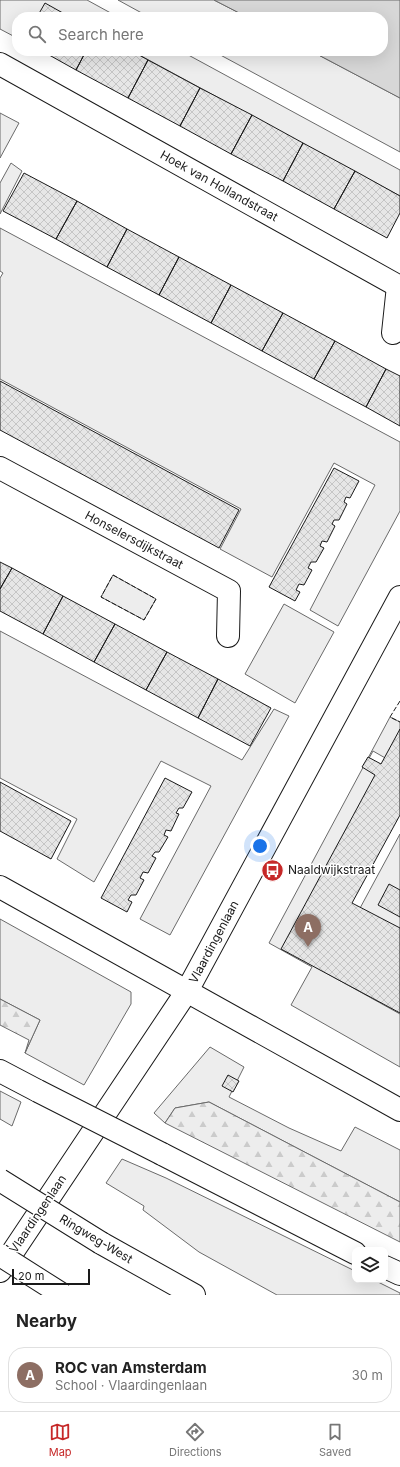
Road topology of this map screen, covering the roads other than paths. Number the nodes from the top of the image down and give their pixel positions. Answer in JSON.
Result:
{"nodes":[{"id":1,"x":0,"y":64,"type":"edge"},
{"id":2,"x":393,"y":333,"type":"dead end"},
{"id":3,"x":0,"y":468,"type":"edge"},
{"id":4,"x":400,"y":597,"type":"edge"},
{"id":5,"x":228,"y":636,"type":"dead end"},
{"id":6,"x":0,"y":886,"type":"edge"},
{"id":7,"x":187,"y":991,"type":"junction"},
{"id":8,"x":0,"y":1071,"type":"edge"},
{"id":9,"x":400,"y":1110,"type":"edge"},
{"id":10,"x":0,"y":1180,"type":"edge"},
{"id":11,"x":352,"y":1251,"type":"edge"},
{"id":12,"x":0,"y":1255,"type":"edge"},
{"id":13,"x":388,"y":1268,"type":"edge"},
{"id":14,"x":0,"y":1272,"type":"edge"},
{"id":15,"x":400,"y":1274,"type":"edge"},
{"id":16,"x":63,"y":1295,"type":"edge"},
{"id":17,"x":194,"y":1295,"type":"edge"}],
"edges":[{"from":1,"to":2,"type":"main road","name":"Hoek van Hollandstraat"},
{"from":3,"to":5,"type":"main road","name":"Honselersdijkstraat"},
{"from":4,"to":7,"type":"main road","name":"Vlaardingenlaan"},
{"from":6,"to":7,"type":"main road"},
{"from":7,"to":9,"type":"main road"},
{"from":7,"to":14,"type":"main road","name":"Vlaardingenlaan"},
{"from":8,"to":11,"type":"main road","bridge":true},
{"from":10,"to":17,"type":"main road","name":"Ringweg-West","bridge":true},
{"from":12,"to":16,"type":"main road","bridge":true},
{"from":13,"to":15,"type":"main road"}]}
